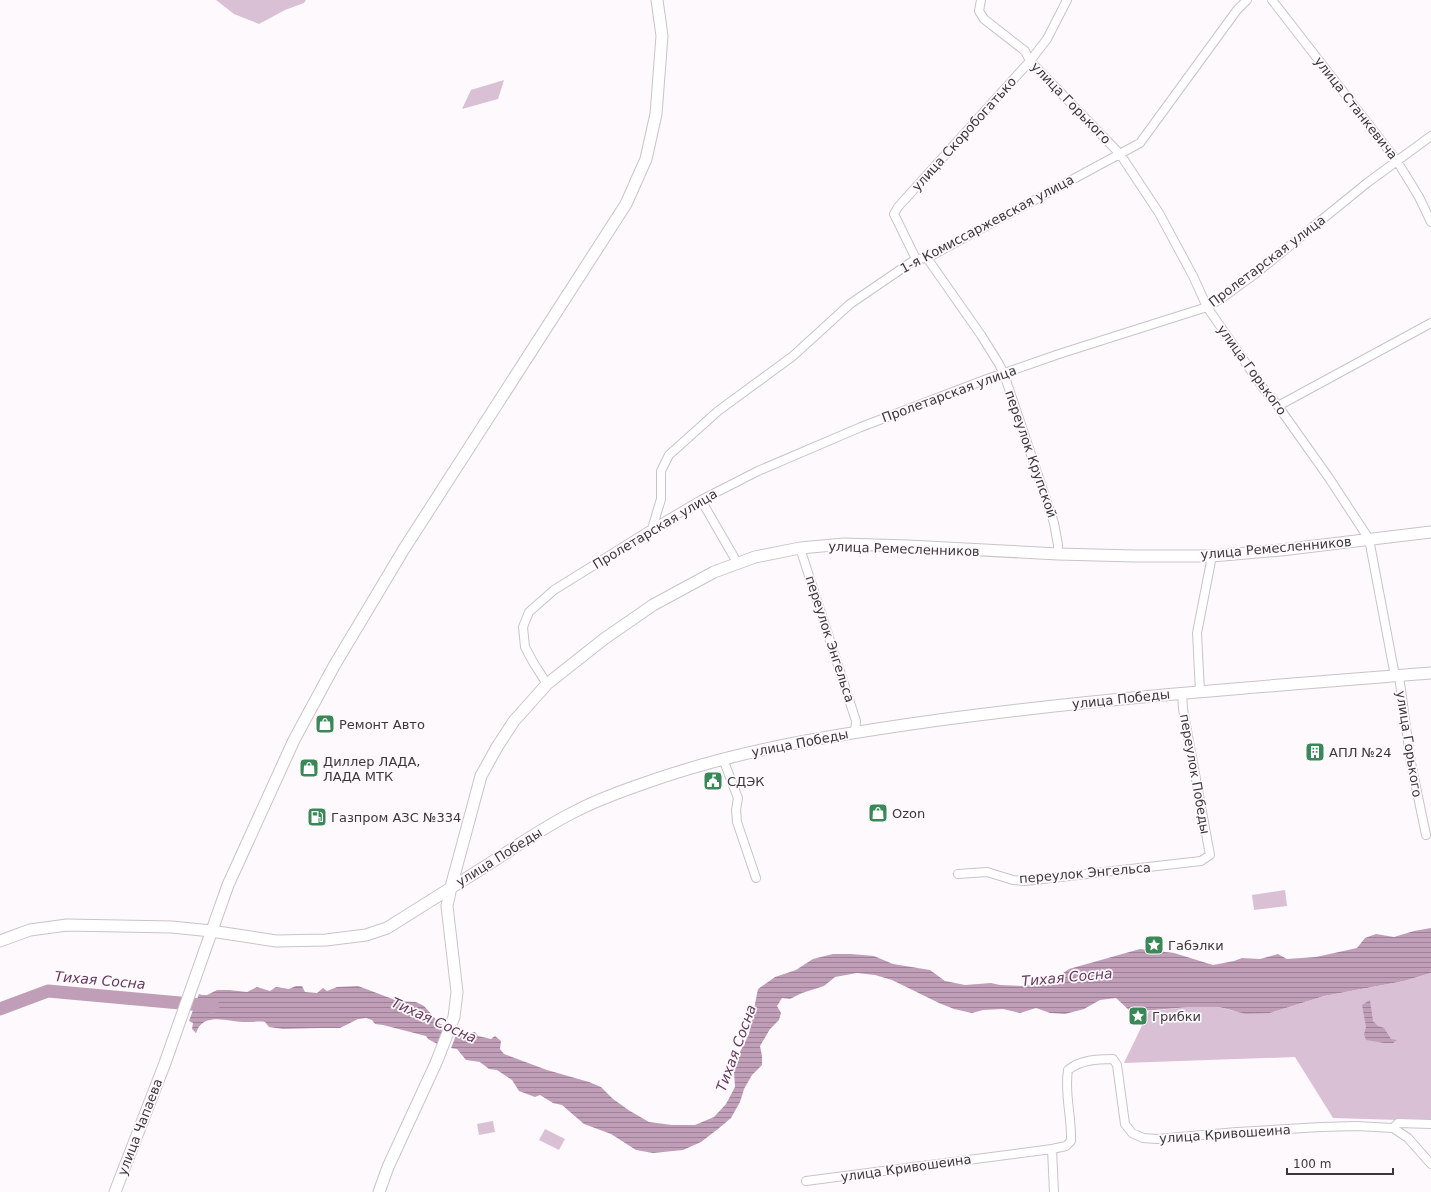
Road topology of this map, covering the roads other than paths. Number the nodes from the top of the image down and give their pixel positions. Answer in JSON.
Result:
{"nodes":[{"id":1,"x":657,"y":0,"type":"edge"},
{"id":2,"x":981,"y":0,"type":"edge"},
{"id":3,"x":1067,"y":0,"type":"edge"},
{"id":4,"x":1247,"y":0,"type":"edge"},
{"id":5,"x":1272,"y":0,"type":"edge"},
{"id":6,"x":1030,"y":61,"type":"junction"},
{"id":7,"x":1431,"y":136,"type":"edge"},
{"id":8,"x":1120,"y":154,"type":"junction"},
{"id":9,"x":1397,"y":161,"type":"junction"},
{"id":10,"x":1431,"y":222,"type":"edge"},
{"id":11,"x":927,"y":258,"type":"junction"},
{"id":12,"x":916,"y":259,"type":"junction"},
{"id":13,"x":1207,"y":307,"type":"junction"},
{"id":14,"x":1431,"y":323,"type":"edge"},
{"id":15,"x":1004,"y":374,"type":"junction"},
{"id":16,"x":1278,"y":406,"type":"junction"},
{"id":17,"x":701,"y":500,"type":"junction"},
{"id":18,"x":652,"y":528,"type":"junction"},
{"id":19,"x":1431,"y":532,"type":"edge"},
{"id":20,"x":1369,"y":539,"type":"junction"},
{"id":21,"x":800,"y":548,"type":"junction"},
{"id":22,"x":1058,"y":554,"type":"junction"},
{"id":23,"x":1212,"y":556,"type":"junction"},
{"id":24,"x":738,"y":564,"type":"junction"},
{"id":25,"x":1431,"y":673,"type":"edge"},
{"id":26,"x":1397,"y":676,"type":"junction"},
{"id":27,"x":547,"y":684,"type":"junction"},
{"id":28,"x":1200,"y":692,"type":"junction"},
{"id":29,"x":1182,"y":693,"type":"junction"},
{"id":30,"x":855,"y":732,"type":"junction"},
{"id":31,"x":723,"y":759,"type":"junction"},
{"id":32,"x":1426,"y":835,"type":"dead end"},
{"id":33,"x":1210,"y":855,"type":"joint"},
{"id":34,"x":958,"y":874,"type":"dead end"},
{"id":35,"x":756,"y":878,"type":"dead end"},
{"id":36,"x":452,"y":887,"type":"junction"},
{"id":37,"x":211,"y":931,"type":"junction"},
{"id":38,"x":0,"y":941,"type":"edge"},
{"id":39,"x":1431,"y":1124,"type":"edge"},
{"id":40,"x":1393,"y":1128,"type":"junction"},
{"id":41,"x":1052,"y":1148,"type":"junction"},
{"id":42,"x":1431,"y":1164,"type":"edge"},
{"id":43,"x":806,"y":1181,"type":"dead end"},
{"id":44,"x":115,"y":1192,"type":"edge"},
{"id":45,"x":379,"y":1192,"type":"edge"},
{"id":46,"x":1054,"y":1192,"type":"edge"}],
"edges":[{"from":1,"to":37,"type":"main road","name":"улица Чапаева"},
{"from":2,"to":6,"type":"street","name":"улица Горького"},
{"from":3,"to":6,"type":"street","name":"улица Скоробогатько"},
{"from":4,"to":8,"type":"street","name":"1-я Комиссаржевская улица"},
{"from":5,"to":9,"type":"street","name":"улица Станкевича"},
{"from":6,"to":8,"type":"street","name":"улица Горького"},
{"from":6,"to":12,"type":"street","name":"улица Скоробогатько"},
{"from":7,"to":9,"type":"street","name":"Пролетарская улица"},
{"from":8,"to":11,"type":"street","name":"1-я Комиссаржевская улица"},
{"from":8,"to":13,"type":"street","name":"улица Горького"},
{"from":9,"to":10,"type":"street","name":"улица Станкевича"},
{"from":9,"to":13,"type":"street","name":"Пролетарская улица"},
{"from":11,"to":12,"type":"street","name":"1-я Комиссаржевская улица"},
{"from":11,"to":15,"type":"street","name":"переулок Крупской"},
{"from":12,"to":18,"type":"street","name":"1-я Комиссаржевская улица"},
{"from":13,"to":15,"type":"street","name":"Пролетарская улица"},
{"from":13,"to":16,"type":"street","name":"улица Горького"},
{"from":14,"to":16,"type":"street"},
{"from":15,"to":17,"type":"street","name":"Пролетарская улица"},
{"from":15,"to":22,"type":"street","name":"переулок Крупской"},
{"from":16,"to":20,"type":"street","name":"улица Горького"},
{"from":17,"to":18,"type":"street","name":"Пролетарская улица"},
{"from":17,"to":24,"type":"street"},
{"from":18,"to":27,"type":"street","name":"Пролетарская улица"},
{"from":19,"to":20,"type":"main road","name":"улица Ремесленников"},
{"from":20,"to":23,"type":"main road","name":"улица Ремесленников"},
{"from":20,"to":26,"type":"street","name":"улица Горького"},
{"from":21,"to":22,"type":"main road","name":"улица Ремесленников"},
{"from":21,"to":24,"type":"main road","name":"улица Ремесленников"},
{"from":21,"to":30,"type":"street","name":"переулок Энгельса"},
{"from":22,"to":23,"type":"main road","name":"улица Ремесленников"},
{"from":23,"to":28,"type":"street"},
{"from":24,"to":27,"type":"main road","name":"улица Ремесленников"},
{"from":25,"to":26,"type":"main road","name":"улица Победы"},
{"from":26,"to":28,"type":"main road","name":"улица Победы"},
{"from":26,"to":32,"type":"street","name":"улица Горького"},
{"from":27,"to":36,"type":"main road","name":"улица Ремесленников"},
{"from":28,"to":29,"type":"main road","name":"улица Победы"},
{"from":29,"to":30,"type":"main road","name":"улица Победы"},
{"from":29,"to":33,"type":"street","name":"переулок Победы"},
{"from":30,"to":31,"type":"main road","name":"улица Победы"},
{"from":31,"to":35,"type":"street"},
{"from":31,"to":36,"type":"main road","name":"улица Победы"},
{"from":33,"to":34,"type":"street","name":"переулок Энгельса"},
{"from":36,"to":37,"type":"main road","name":"улица Победы"},
{"from":36,"to":45,"type":"main road","name":"улица Ремесленников"},
{"from":37,"to":38,"type":"main road","name":"улица Победы"},
{"from":37,"to":44,"type":"main road","name":"улица Чапаева"},
{"from":39,"to":40,"type":"street"},
{"from":40,"to":41,"type":"street","name":"улица Кривошеина"},
{"from":40,"to":42,"type":"street"},
{"from":41,"to":43,"type":"street","name":"улица Кривошеина"},
{"from":41,"to":46,"type":"street"}]}
